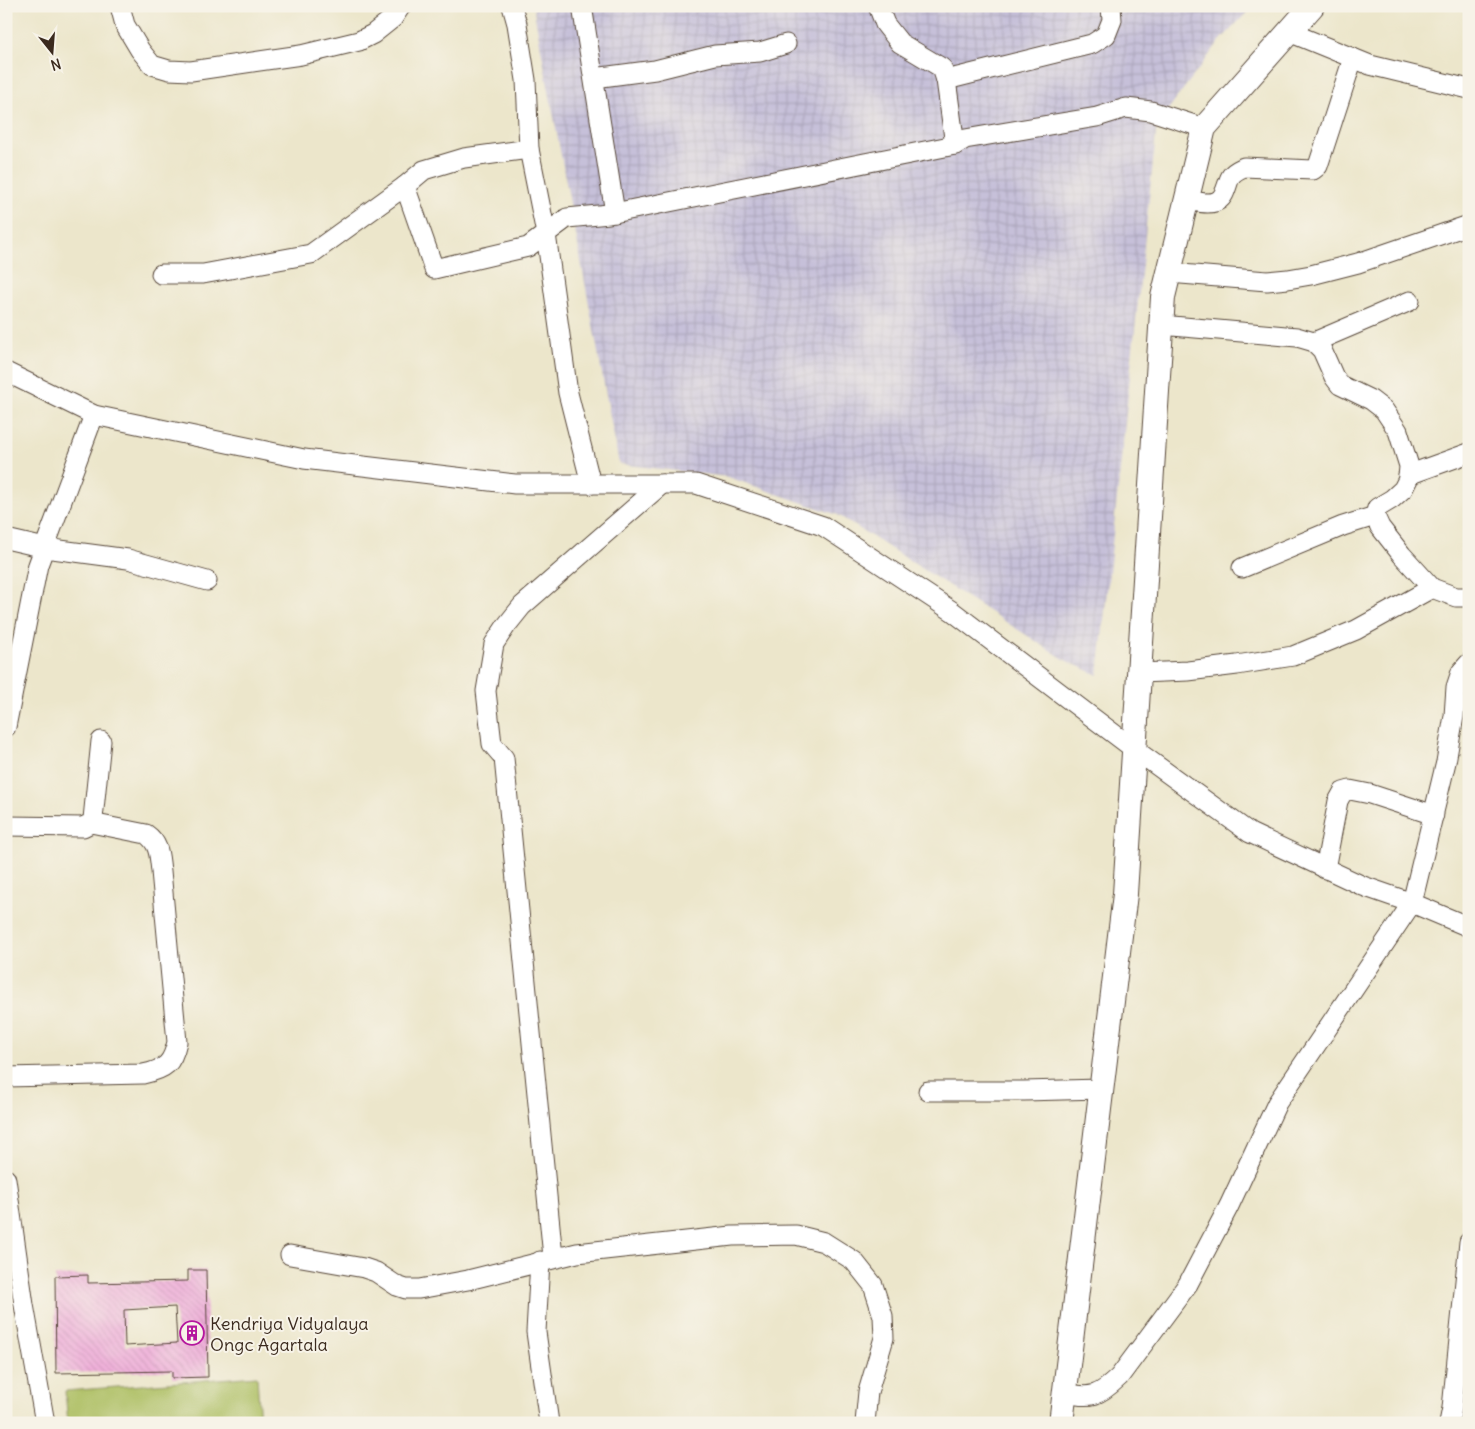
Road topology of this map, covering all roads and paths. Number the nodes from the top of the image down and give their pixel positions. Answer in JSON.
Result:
{"nodes":[{"id":1,"x":120,"y":6,"type":"edge"},
{"id":2,"x":401,"y":6,"type":"edge"},
{"id":3,"x":512,"y":6,"type":"edge"},
{"id":4,"x":582,"y":6,"type":"edge"},
{"id":5,"x":878,"y":6,"type":"edge"},
{"id":6,"x":1111,"y":6,"type":"edge"},
{"id":7,"x":1312,"y":6,"type":"edge"},
{"id":8,"x":1289,"y":32,"type":"junction"},
{"id":9,"x":786,"y":44,"type":"dead end"},
{"id":10,"x":1353,"y":58,"type":"junction"},
{"id":11,"x":594,"y":78,"type":"junction"},
{"id":12,"x":946,"y":80,"type":"junction"},
{"id":13,"x":1469,"y":89,"type":"edge"},
{"id":14,"x":1204,"y":128,"type":"junction"},
{"id":15,"x":955,"y":145,"type":"junction"},
{"id":16,"x":529,"y":150,"type":"junction"},
{"id":17,"x":405,"y":186,"type":"junction"},
{"id":18,"x":1186,"y":200,"type":"junction"},
{"id":19,"x":615,"y":213,"type":"junction"},
{"id":20,"x":1469,"y":225,"type":"edge"},
{"id":21,"x":546,"y":234,"type":"junction"},
{"id":22,"x":1169,"y":273,"type":"junction"},
{"id":23,"x":161,"y":274,"type":"dead end"},
{"id":24,"x":1410,"y":301,"type":"dead end"},
{"id":25,"x":1161,"y":325,"type":"junction"},
{"id":26,"x":1314,"y":342,"type":"junction"},
{"id":27,"x":6,"y":372,"type":"edge"},
{"id":28,"x":94,"y":415,"type":"junction"},
{"id":29,"x":1467,"y":459,"type":"edge"},
{"id":30,"x":1408,"y":475,"type":"junction"},
{"id":31,"x":591,"y":484,"type":"junction"},
{"id":32,"x":662,"y":484,"type":"junction"},
{"id":33,"x":1375,"y":516,"type":"junction"},
{"id":34,"x":6,"y":539,"type":"edge"},
{"id":35,"x":44,"y":548,"type":"junction"},
{"id":36,"x":1242,"y":568,"type":"dead end"},
{"id":37,"x":207,"y":581,"type":"dead end"},
{"id":38,"x":1432,"y":588,"type":"junction"},
{"id":39,"x":1469,"y":597,"type":"edge"},
{"id":40,"x":1469,"y":663,"type":"edge"},
{"id":41,"x":1139,"y":673,"type":"junction"},
{"id":42,"x":1462,"y":690,"type":"edge"},
{"id":43,"x":6,"y":727,"type":"edge"},
{"id":44,"x":101,"y":742,"type":"dead end"},
{"id":45,"x":1134,"y":749,"type":"junction"},
{"id":46,"x":1434,"y":815,"type":"junction"},
{"id":47,"x":91,"y":824,"type":"junction"},
{"id":48,"x":6,"y":826,"type":"edge"},
{"id":49,"x":1325,"y":869,"type":"junction"},
{"id":50,"x":1412,"y":902,"type":"junction"},
{"id":51,"x":1469,"y":927,"type":"edge"},
{"id":52,"x":6,"y":1077,"type":"edge"},
{"id":53,"x":1101,"y":1089,"type":"junction"},
{"id":54,"x":928,"y":1091,"type":"dead end"},
{"id":55,"x":7,"y":1185,"type":"edge"},
{"id":56,"x":1469,"y":1242,"type":"edge"},
{"id":57,"x":290,"y":1255,"type":"dead end"},
{"id":58,"x":562,"y":1256,"type":"junction"},
{"id":59,"x":540,"y":1261,"type":"junction"},
{"id":60,"x":1065,"y":1394,"type":"junction"},
{"id":61,"x":1456,"y":1414,"type":"edge"},
{"id":62,"x":45,"y":1423,"type":"edge"},
{"id":63,"x":550,"y":1423,"type":"edge"},
{"id":64,"x":865,"y":1423,"type":"edge"},
{"id":65,"x":1061,"y":1423,"type":"edge"}],
"edges":[{"from":1,"to":2,"type":"street"},
{"from":3,"to":16,"type":"street"},
{"from":4,"to":11,"type":"street"},
{"from":5,"to":12,"type":"street"},
{"from":6,"to":12,"type":"street"},
{"from":7,"to":8,"type":"main road"},
{"from":8,"to":10,"type":"street"},
{"from":8,"to":14,"type":"main road"},
{"from":9,"to":11,"type":"street"},
{"from":10,"to":13,"type":"street"},
{"from":10,"to":18,"type":"street"},
{"from":11,"to":19,"type":"street"},
{"from":12,"to":15,"type":"street"},
{"from":14,"to":15,"type":"street"},
{"from":14,"to":18,"type":"main road"},
{"from":15,"to":19,"type":"street"},
{"from":16,"to":17,"type":"street"},
{"from":16,"to":21,"type":"street"},
{"from":17,"to":21,"type":"street"},
{"from":17,"to":23,"type":"street"},
{"from":18,"to":22,"type":"main road"},
{"from":19,"to":21,"type":"street"},
{"from":20,"to":22,"type":"street"},
{"from":21,"to":31,"type":"street"},
{"from":22,"to":25,"type":"main road"},
{"from":24,"to":26,"type":"street"},
{"from":25,"to":26,"type":"street"},
{"from":25,"to":41,"type":"main road"},
{"from":26,"to":30,"type":"street"},
{"from":27,"to":28,"type":"street"},
{"from":28,"to":31,"type":"street"},
{"from":28,"to":35,"type":"street"},
{"from":29,"to":30,"type":"street"},
{"from":30,"to":33,"type":"street"},
{"from":31,"to":32,"type":"street"},
{"from":32,"to":45,"type":"street"},
{"from":32,"to":58,"type":"street"},
{"from":33,"to":36,"type":"street"},
{"from":33,"to":38,"type":"street"},
{"from":34,"to":35,"type":"street"},
{"from":35,"to":37,"type":"street"},
{"from":35,"to":43,"type":"street"},
{"from":38,"to":39,"type":"street"},
{"from":38,"to":41,"type":"street"},
{"from":40,"to":42,"type":"street"},
{"from":41,"to":45,"type":"main road"},
{"from":42,"to":46,"type":"street"},
{"from":44,"to":47,"type":"street"},
{"from":45,"to":49,"type":"street"},
{"from":45,"to":53,"type":"main road"},
{"from":46,"to":49,"type":"street"},
{"from":46,"to":50,"type":"street"},
{"from":47,"to":48,"type":"street"},
{"from":47,"to":52,"type":"street"},
{"from":49,"to":50,"type":"street"},
{"from":50,"to":51,"type":"street"},
{"from":50,"to":60,"type":"street"},
{"from":53,"to":54,"type":"street"},
{"from":53,"to":60,"type":"main road"},
{"from":55,"to":62,"type":"street"},
{"from":56,"to":61,"type":"street"},
{"from":57,"to":59,"type":"street"},
{"from":58,"to":59,"type":"street"},
{"from":58,"to":64,"type":"street"},
{"from":59,"to":63,"type":"street"},
{"from":60,"to":65,"type":"main road"}]}
